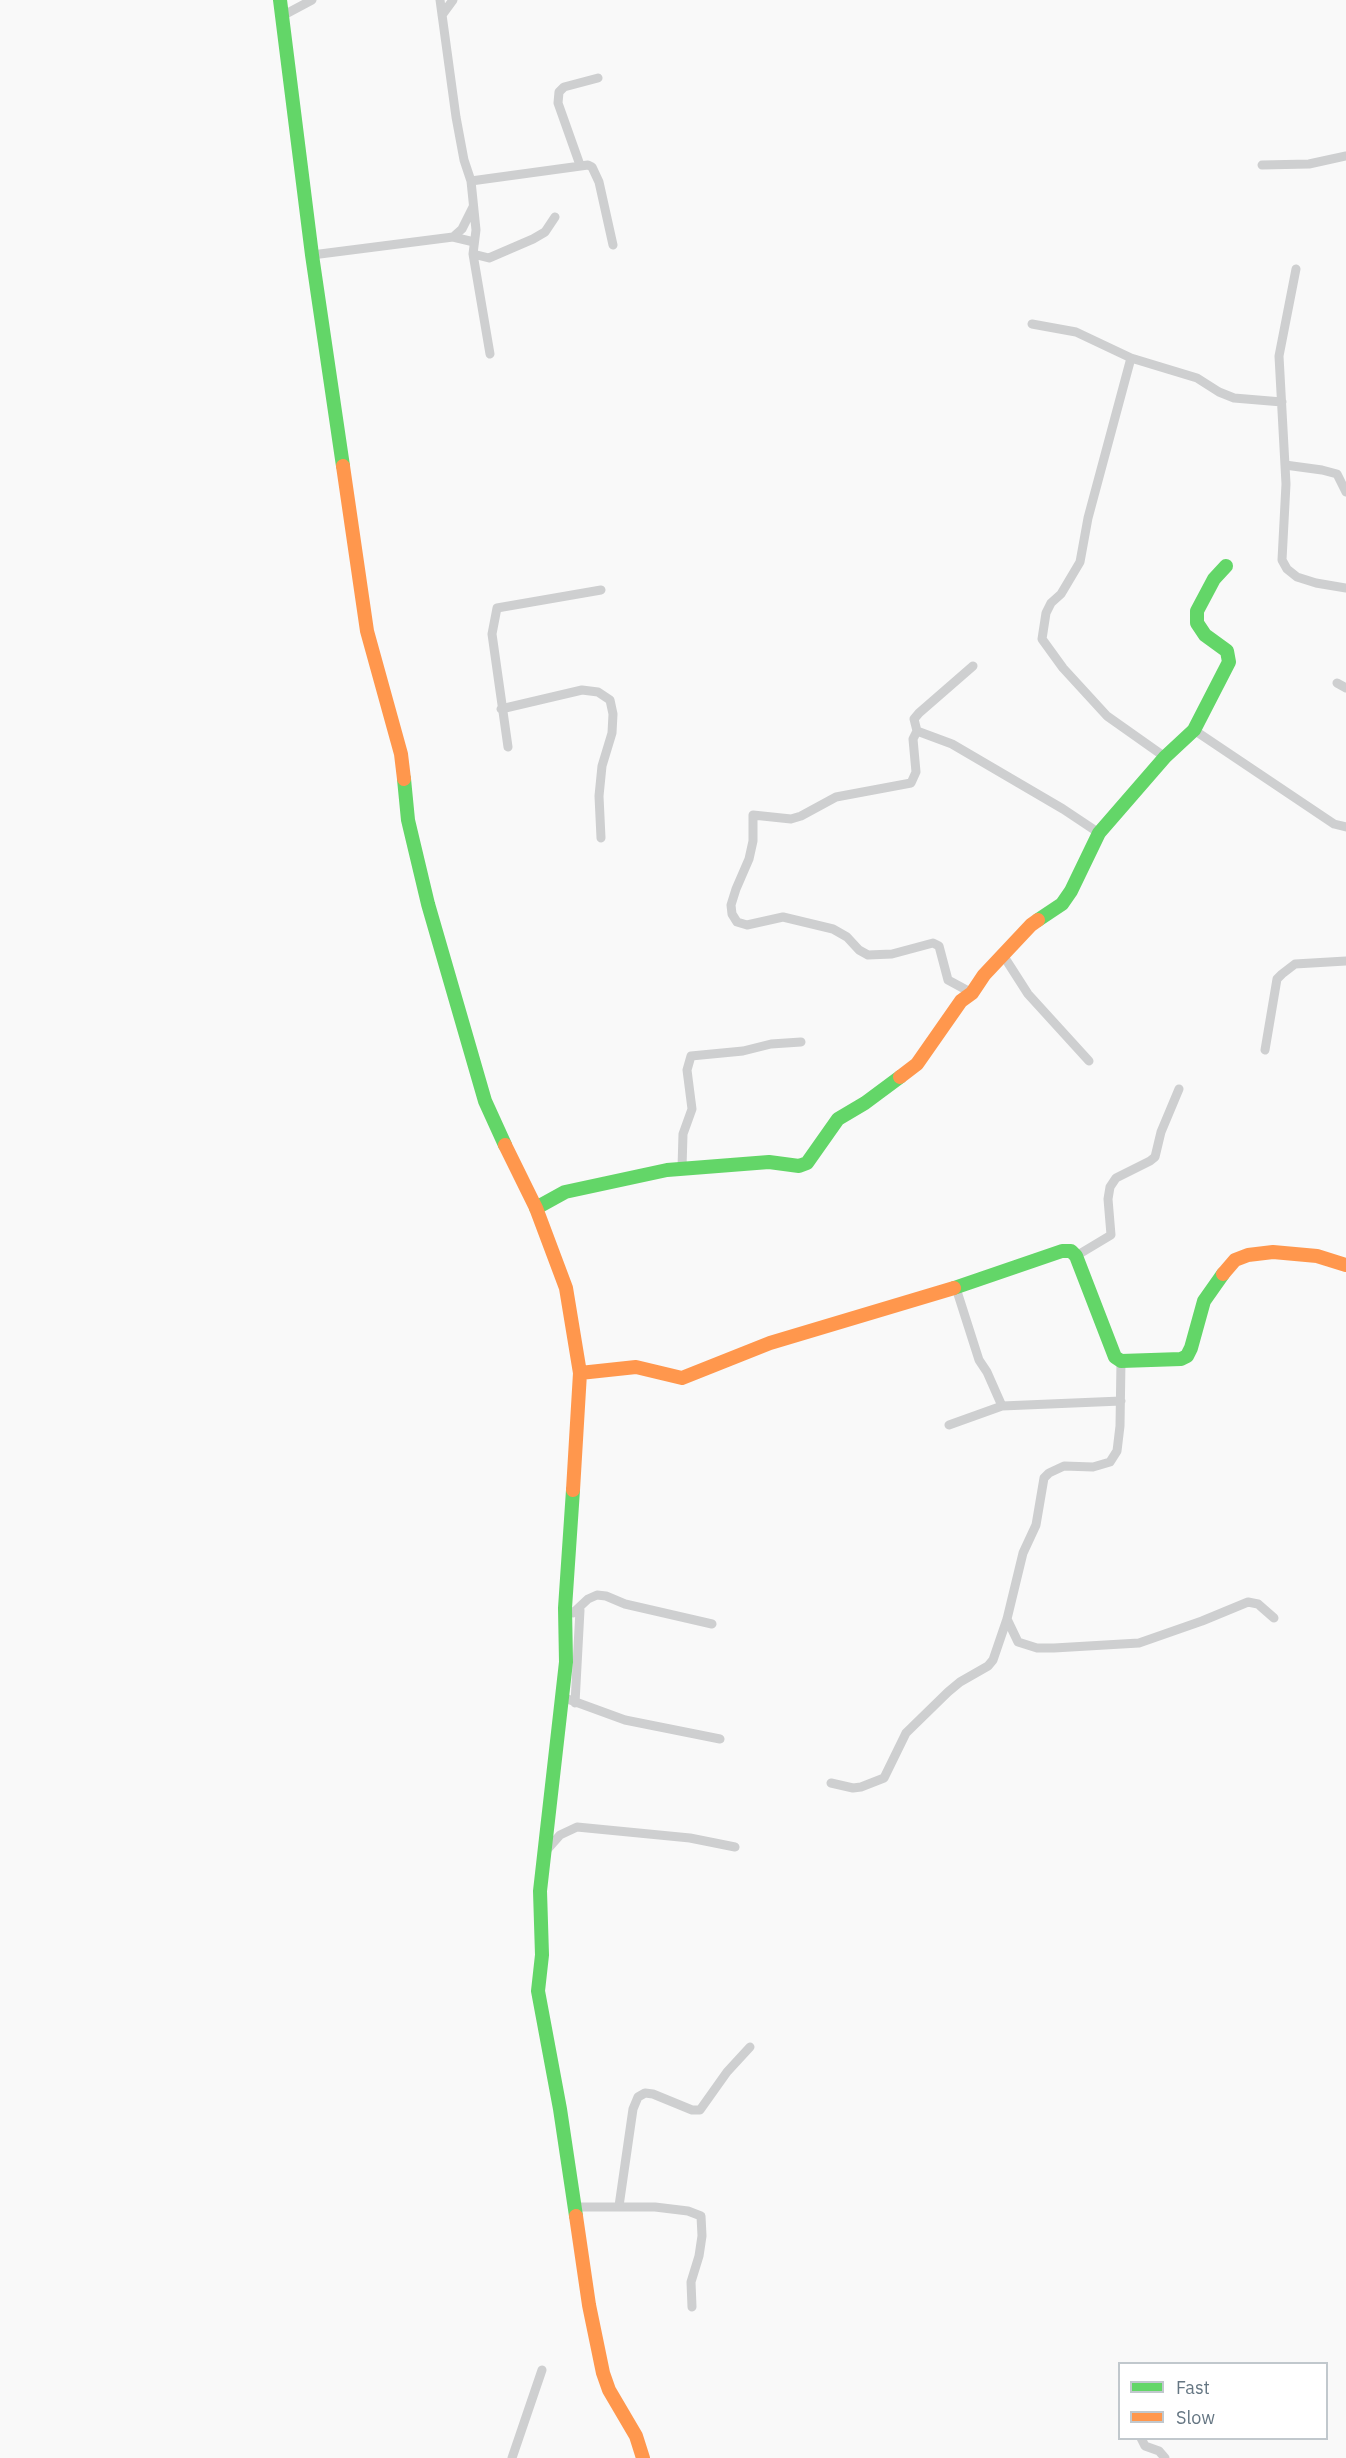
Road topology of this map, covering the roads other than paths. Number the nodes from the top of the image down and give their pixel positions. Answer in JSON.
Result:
{"nodes":[{"id":1,"x":280,"y":0,"type":"edge"},
{"id":2,"x":312,"y":0,"type":"edge"},
{"id":3,"x":440,"y":0,"type":"edge"},
{"id":4,"x":453,"y":0,"type":"edge"},
{"id":5,"x":442,"y":15,"type":"junction"},
{"id":6,"x":282,"y":16,"type":"junction"},
{"id":7,"x":598,"y":78,"type":"dead end"},
{"id":8,"x":1346,"y":156,"type":"edge"},
{"id":9,"x":580,"y":165,"type":"junction"},
{"id":10,"x":1262,"y":165,"type":"dead end"},
{"id":11,"x":471,"y":181,"type":"junction"},
{"id":12,"x":473,"y":207,"type":"junction"},
{"id":13,"x":555,"y":217,"type":"dead end"},
{"id":14,"x":453,"y":237,"type":"junction"},
{"id":15,"x":474,"y":242,"type":"junction"},
{"id":16,"x":613,"y":245,"type":"dead end"},
{"id":17,"x":473,"y":254,"type":"junction"},
{"id":18,"x":312,"y":255,"type":"junction"},
{"id":19,"x":1296,"y":269,"type":"dead end"},
{"id":20,"x":1032,"y":324,"type":"dead end"},
{"id":21,"x":490,"y":354,"type":"dead end"},
{"id":22,"x":1131,"y":358,"type":"junction"},
{"id":23,"x":1282,"y":402,"type":"junction"},
{"id":24,"x":1285,"y":465,"type":"junction"},
{"id":25,"x":1346,"y":492,"type":"edge"},
{"id":26,"x":1226,"y":566,"type":"dead end"},
{"id":27,"x":1346,"y":588,"type":"edge"},
{"id":28,"x":601,"y":590,"type":"dead end"},
{"id":29,"x":973,"y":666,"type":"dead end"},
{"id":30,"x":1337,"y":683,"type":"dead end"},
{"id":31,"x":1346,"y":688,"type":"edge"},
{"id":32,"x":501,"y":710,"type":"junction"},
{"id":33,"x":1194,"y":730,"type":"junction"},
{"id":34,"x":917,"y":731,"type":"junction"},
{"id":35,"x":507,"y":747,"type":"dead end"},
{"id":36,"x":1165,"y":757,"type":"junction"},
{"id":37,"x":1346,"y":827,"type":"edge"},
{"id":38,"x":1099,"y":833,"type":"junction"},
{"id":39,"x":602,"y":838,"type":"dead end"},
{"id":40,"x":1003,"y":955,"type":"junction"},
{"id":41,"x":1346,"y":961,"type":"edge"},
{"id":42,"x":972,"y":993,"type":"junction"},
{"id":43,"x":801,"y":1042,"type":"dead end"},
{"id":44,"x":1265,"y":1050,"type":"dead end"},
{"id":45,"x":1089,"y":1061,"type":"dead end"},
{"id":46,"x":1179,"y":1089,"type":"dead end"},
{"id":47,"x":681,"y":1168,"type":"junction"},
{"id":48,"x":536,"y":1208,"type":"junction"},
{"id":49,"x":1076,"y":1256,"type":"junction"},
{"id":50,"x":1346,"y":1265,"type":"edge"},
{"id":51,"x":956,"y":1288,"type":"junction"},
{"id":52,"x":1120,"y":1361,"type":"junction"},
{"id":53,"x":580,"y":1373,"type":"junction"},
{"id":54,"x":1121,"y":1401,"type":"junction"},
{"id":55,"x":1002,"y":1406,"type":"junction"},
{"id":56,"x":949,"y":1425,"type":"dead end"},
{"id":57,"x":565,"y":1608,"type":"junction"},
{"id":58,"x":580,"y":1610,"type":"junction"},
{"id":59,"x":1274,"y":1618,"type":"dead end"},
{"id":60,"x":1007,"y":1619,"type":"junction"},
{"id":61,"x":712,"y":1624,"type":"dead end"},
{"id":62,"x":568,"y":1700,"type":"junction"},
{"id":63,"x":720,"y":1739,"type":"dead end"},
{"id":64,"x":831,"y":1783,"type":"dead end"},
{"id":65,"x":735,"y":1847,"type":"dead end"},
{"id":66,"x":544,"y":1854,"type":"junction"},
{"id":67,"x":750,"y":2048,"type":"dead end"},
{"id":68,"x":619,"y":2206,"type":"junction"},
{"id":69,"x":576,"y":2207,"type":"junction"},
{"id":70,"x":692,"y":2307,"type":"dead end"},
{"id":71,"x":542,"y":2370,"type":"dead end"},
{"id":72,"x":1142,"y":2440,"type":"edge"},
{"id":73,"x":512,"y":2458,"type":"edge"},
{"id":74,"x":643,"y":2458,"type":"edge"},
{"id":75,"x":1165,"y":2458,"type":"edge"}],
"edges":[{"from":1,"to":6,"type":"street"},
{"from":2,"to":6,"type":"street"},
{"from":3,"to":5,"type":"street"},
{"from":4,"to":5,"type":"street"},
{"from":5,"to":11,"type":"street"},
{"from":6,"to":18,"type":"street"},
{"from":7,"to":9,"type":"street"},
{"from":8,"to":10,"type":"street"},
{"from":9,"to":11,"type":"street"},
{"from":9,"to":16,"type":"street"},
{"from":11,"to":12,"type":"street"},
{"from":12,"to":14,"type":"street"},
{"from":12,"to":15,"type":"street"},
{"from":13,"to":17,"type":"street"},
{"from":14,"to":15,"type":"street"},
{"from":14,"to":18,"type":"street"},
{"from":15,"to":17,"type":"street"},
{"from":17,"to":21,"type":"street"},
{"from":18,"to":48,"type":"street"},
{"from":19,"to":23,"type":"street"},
{"from":20,"to":22,"type":"street"},
{"from":22,"to":23,"type":"street"},
{"from":22,"to":36,"type":"street"},
{"from":23,"to":24,"type":"street"},
{"from":24,"to":25,"type":"street"},
{"from":24,"to":27,"type":"street"},
{"from":26,"to":33,"type":"street"},
{"from":28,"to":32,"type":"street"},
{"from":29,"to":34,"type":"street"},
{"from":30,"to":31,"type":"street"},
{"from":32,"to":35,"type":"street"},
{"from":32,"to":39,"type":"street"},
{"from":33,"to":36,"type":"street"},
{"from":33,"to":37,"type":"street"},
{"from":34,"to":38,"type":"street"},
{"from":34,"to":42,"type":"street"},
{"from":36,"to":38,"type":"street"},
{"from":38,"to":40,"type":"street"},
{"from":40,"to":42,"type":"street"},
{"from":40,"to":45,"type":"street"},
{"from":41,"to":44,"type":"street"},
{"from":42,"to":47,"type":"street"},
{"from":43,"to":47,"type":"street"},
{"from":46,"to":49,"type":"street"},
{"from":47,"to":48,"type":"street"},
{"from":48,"to":53,"type":"street"},
{"from":49,"to":51,"type":"street"},
{"from":49,"to":52,"type":"street"},
{"from":50,"to":52,"type":"street"},
{"from":51,"to":53,"type":"street"},
{"from":51,"to":55,"type":"street"},
{"from":52,"to":54,"type":"street"},
{"from":53,"to":57,"type":"street"},
{"from":54,"to":55,"type":"street"},
{"from":54,"to":60,"type":"street"},
{"from":55,"to":56,"type":"street"},
{"from":57,"to":58,"type":"street"},
{"from":57,"to":62,"type":"street"},
{"from":58,"to":61,"type":"street"},
{"from":58,"to":62,"type":"street"},
{"from":59,"to":60,"type":"street"},
{"from":60,"to":64,"type":"street"},
{"from":62,"to":63,"type":"street"},
{"from":62,"to":66,"type":"street"},
{"from":65,"to":66,"type":"street"},
{"from":66,"to":69,"type":"street"},
{"from":67,"to":68,"type":"street"},
{"from":68,"to":69,"type":"street"},
{"from":68,"to":70,"type":"street"},
{"from":69,"to":74,"type":"street"},
{"from":71,"to":73,"type":"street"},
{"from":72,"to":75,"type":"street"}]}
